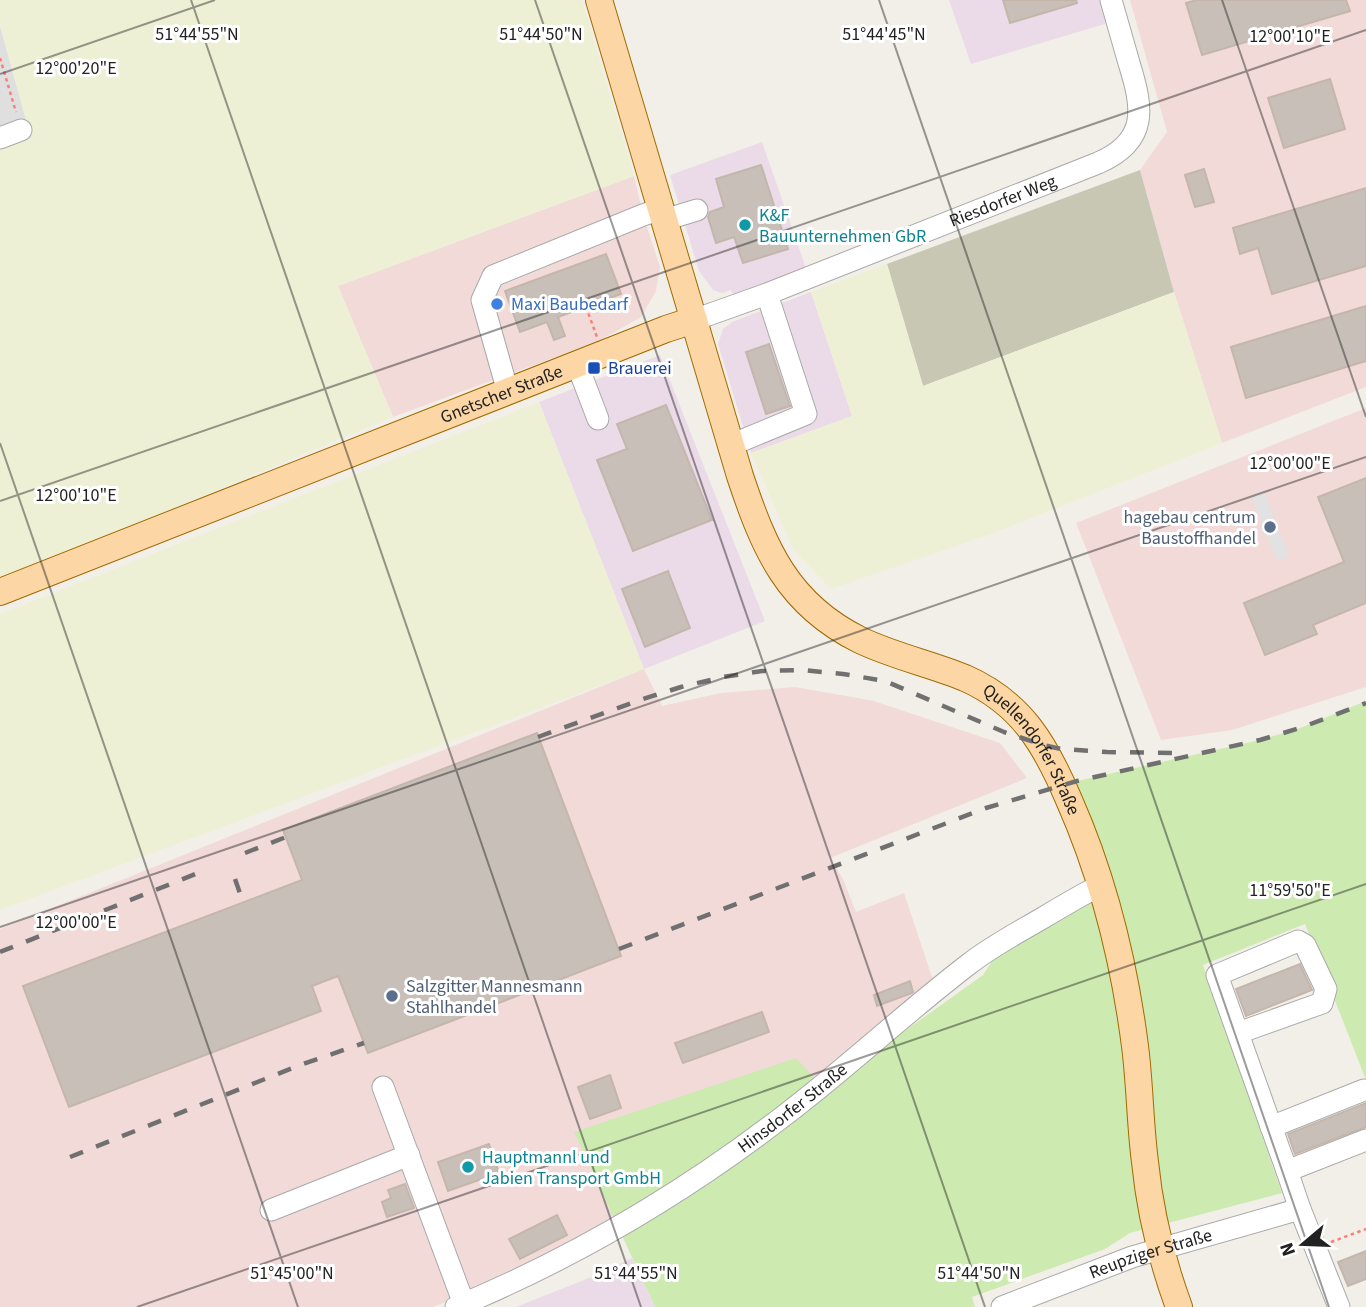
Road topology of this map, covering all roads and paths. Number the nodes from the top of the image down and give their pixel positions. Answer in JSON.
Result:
{"nodes":[{"id":1,"x":599,"y":0,"type":"edge"},
{"id":2,"x":1111,"y":0,"type":"edge"},
{"id":3,"x":0,"y":58,"type":"edge"},
{"id":4,"x":21,"y":130,"type":"joint"},
{"id":5,"x":0,"y":138,"type":"edge"},
{"id":6,"x":696,"y":210,"type":"dead end"},
{"id":7,"x":663,"y":214,"type":"junction"},
{"id":8,"x":767,"y":294,"type":"junction"},
{"id":9,"x":586,"y":307,"type":"dead end"},
{"id":10,"x":694,"y":320,"type":"junction"},
{"id":11,"x":604,"y":354,"type":"junction"},
{"id":12,"x":578,"y":364,"type":"junction"},
{"id":13,"x":508,"y":392,"type":"junction"},
{"id":14,"x":598,"y":419,"type":"dead end"},
{"id":15,"x":731,"y":445,"type":"junction"},
{"id":16,"x":0,"y":592,"type":"edge"},
{"id":17,"x":1101,"y":885,"type":"junction"},
{"id":18,"x":1238,"y":1032,"type":"junction"},
{"id":19,"x":383,"y":1087,"type":"dead end"},
{"id":20,"x":1364,"y":1090,"type":"edge"},
{"id":21,"x":1271,"y":1128,"type":"junction"},
{"id":22,"x":1366,"y":1140,"type":"edge"},
{"id":23,"x":409,"y":1155,"type":"junction"},
{"id":24,"x":1287,"y":1171,"type":"junction"},
{"id":25,"x":1300,"y":1209,"type":"junction"},
{"id":26,"x":271,"y":1210,"type":"dead end"},
{"id":27,"x":1366,"y":1229,"type":"edge"},
{"id":28,"x":1161,"y":1248,"type":"junction"},
{"id":29,"x":1315,"y":1248,"type":"junction"},
{"id":30,"x":460,"y":1305,"type":"edge"},
{"id":31,"x":1002,"y":1307,"type":"edge"},
{"id":32,"x":1179,"y":1307,"type":"edge"},
{"id":33,"x":1339,"y":1307,"type":"edge"}],
"edges":[{"from":1,"to":7,"type":"main road"},
{"from":2,"to":8,"type":"street","name":"Riesdorfer Weg"},
{"from":3,"to":4,"type":"path"},
{"from":4,"to":5,"type":"street"},
{"from":6,"to":7,"type":"street"},
{"from":7,"to":10,"type":"main road"},
{"from":7,"to":13,"type":"street"},
{"from":8,"to":10,"type":"street","name":"Riesdorfer Weg"},
{"from":8,"to":15,"type":"street"},
{"from":9,"to":11,"type":"path"},
{"from":10,"to":11,"type":"main road","name":"Gnetscher Straße"},
{"from":10,"to":15,"type":"main road","name":"Quellendorfer Straße"},
{"from":11,"to":12,"type":"main road","name":"Gnetscher Straße"},
{"from":12,"to":13,"type":"main road","name":"Gnetscher Straße"},
{"from":12,"to":14,"type":"street"},
{"from":13,"to":16,"type":"main road","name":"Gnetscher Straße"},
{"from":15,"to":17,"type":"main road","name":"Quellendorfer Straße"},
{"from":17,"to":28,"type":"main road","name":"Quellendorfer Straße"},
{"from":17,"to":30,"type":"street","name":"Hinsdorfer Straße"},
{"from":18,"to":18,"type":"street"},
{"from":18,"to":21,"type":"street"},
{"from":19,"to":23,"type":"street","name":"Hinsdorfer Straße"},
{"from":20,"to":21,"type":"street"},
{"from":21,"to":24,"type":"street"},
{"from":22,"to":24,"type":"street"},
{"from":23,"to":26,"type":"street"},
{"from":23,"to":30,"type":"street","name":"Hinsdorfer Straße"},
{"from":24,"to":25,"type":"street"},
{"from":25,"to":28,"type":"street","name":"Reupziger Straße"},
{"from":25,"to":29,"type":"street"},
{"from":27,"to":29,"type":"path"},
{"from":28,"to":31,"type":"street","name":"Reupziger Straße"},
{"from":28,"to":32,"type":"main road","name":"Quellendorfer Straße"},
{"from":29,"to":33,"type":"street"}]}
